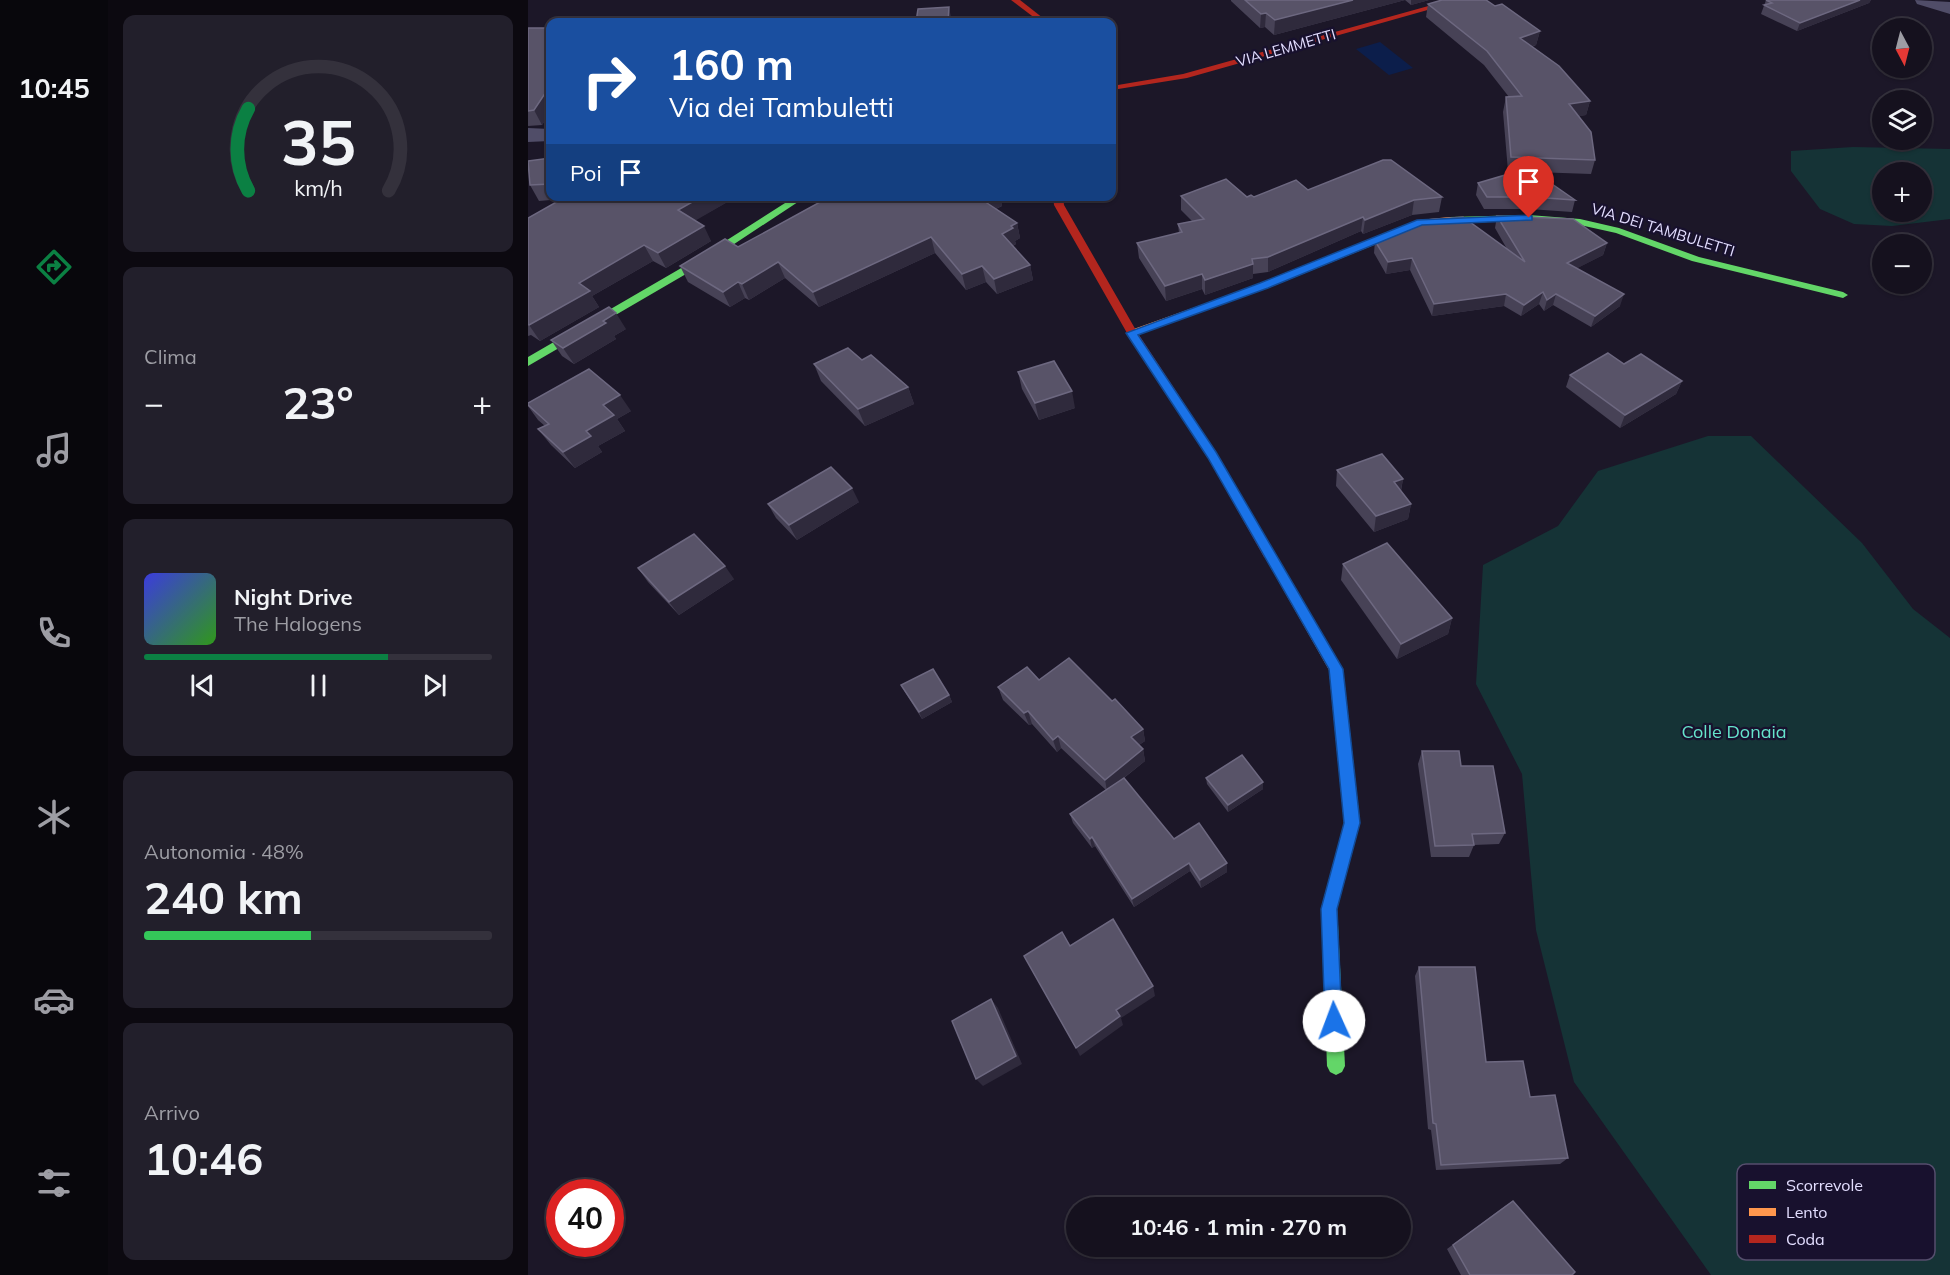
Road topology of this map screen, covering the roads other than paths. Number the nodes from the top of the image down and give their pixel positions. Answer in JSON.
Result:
{"nodes":[{"id":1,"x":1015,"y":0,"type":"edge"},
{"id":2,"x":1459,"y":0,"type":"edge"},
{"id":3,"x":1924,"y":0,"type":"edge"},
{"id":4,"x":1950,"y":8,"type":"edge"},
{"id":5,"x":1039,"y":18,"type":"edge"},
{"id":6,"x":1116,"y":87,"type":"edge"},
{"id":7,"x":528,"y":135,"type":"edge"},
{"id":8,"x":546,"y":135,"type":"edge"},
{"id":9,"x":795,"y":201,"type":"edge"},
{"id":10,"x":1059,"y":201,"type":"edge"},
{"id":11,"x":1843,"y":296,"type":"dead end"},
{"id":12,"x":1132,"y":333,"type":"junction"},
{"id":13,"x":528,"y":362,"type":"edge"},
{"id":14,"x":1336,"y":1066,"type":"dead end"}],
"edges":[{"from":1,"to":5,"type":"street"},
{"from":2,"to":6,"type":"street","name":"VIA LEMMETTI"},
{"from":3,"to":4,"type":"street"},
{"from":7,"to":8,"type":"street"},
{"from":9,"to":13,"type":"street"},
{"from":10,"to":12,"type":"street"},
{"from":11,"to":12,"type":"street","name":"VIA DEI TAMBULETTI"},
{"from":12,"to":14,"type":"street"}]}
